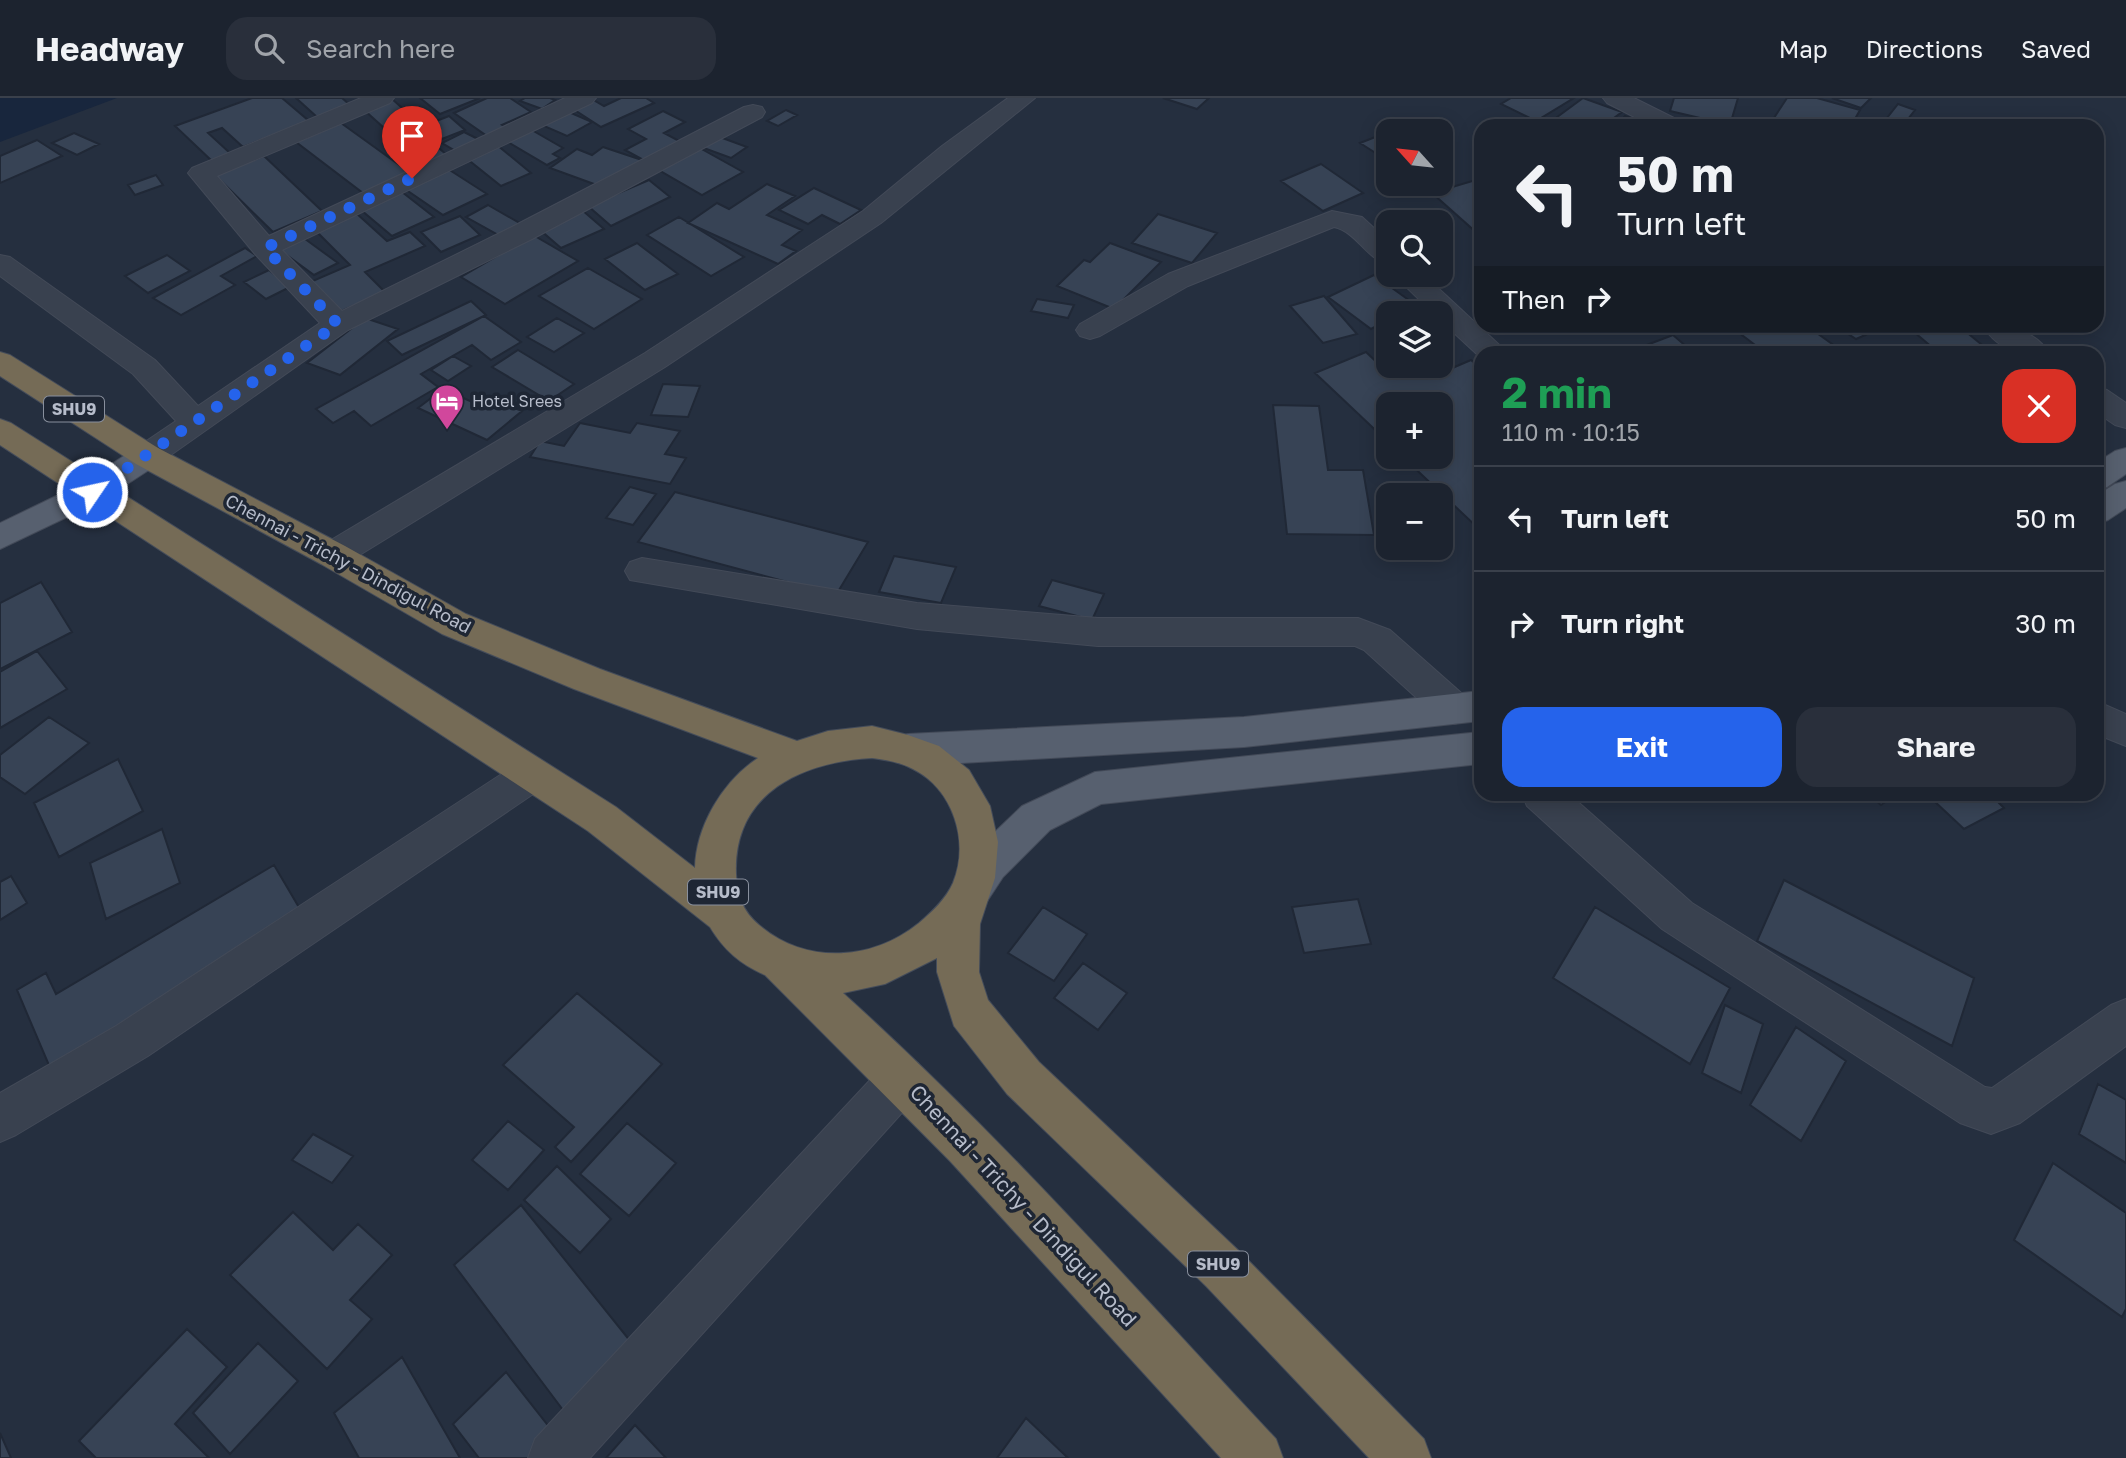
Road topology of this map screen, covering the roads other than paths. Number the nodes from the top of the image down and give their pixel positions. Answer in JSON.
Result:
{"nodes":[{"id":1,"x":382,"y":98,"type":"edge"},
{"id":2,"x":584,"y":98,"type":"edge"},
{"id":3,"x":1023,"y":98,"type":"edge"},
{"id":4,"x":1615,"y":98,"type":"edge"},
{"id":5,"x":753,"y":112,"type":"dead end"},
{"id":6,"x":1657,"y":119,"type":"edge"},
{"id":7,"x":1376,"y":245,"type":"edge"},
{"id":8,"x":265,"y":248,"type":"junction"},
{"id":9,"x":0,"y":262,"type":"edge"},
{"id":10,"x":1426,"y":287,"type":"edge"},
{"id":11,"x":1467,"y":314,"type":"edge"},
{"id":12,"x":338,"y":324,"type":"junction"},
{"id":13,"x":1090,"y":330,"type":"dead end"},
{"id":14,"x":2007,"y":333,"type":"edge"},
{"id":15,"x":2025,"y":346,"type":"edge"},
{"id":16,"x":0,"y":362,"type":"edge"},
{"id":17,"x":2104,"y":403,"type":"edge"},
{"id":18,"x":2126,"y":418,"type":"edge"},
{"id":19,"x":196,"y":423,"type":"junction"},
{"id":20,"x":0,"y":430,"type":"edge"},
{"id":21,"x":147,"y":456,"type":"junction"},
{"id":22,"x":2126,"y":459,"type":"edge"},
{"id":23,"x":2104,"y":474,"type":"edge"},
{"id":24,"x":92,"y":492,"type":"junction"},
{"id":25,"x":2126,"y":492,"type":"edge"},
{"id":26,"x":2104,"y":507,"type":"edge"},
{"id":27,"x":0,"y":537,"type":"edge"},
{"id":28,"x":332,"y":555,"type":"junction"},
{"id":29,"x":642,"y":571,"type":"dead end"},
{"id":30,"x":1467,"y":708,"type":"edge"},
{"id":31,"x":2104,"y":720,"type":"edge"},
{"id":32,"x":2126,"y":731,"type":"edge"},
{"id":33,"x":1474,"y":749,"type":"edge"},
{"id":34,"x":908,"y":750,"type":"junction"},
{"id":35,"x":795,"y":756,"type":"junction"},
{"id":36,"x":531,"y":775,"type":"junction"},
{"id":37,"x":1549,"y":801,"type":"edge"},
{"id":38,"x":970,"y":893,"type":"junction"},
{"id":39,"x":723,"y":913,"type":"junction"},
{"id":40,"x":780,"y":964,"type":"junction"},
{"id":41,"x":2126,"y":1020,"type":"edge"},
{"id":42,"x":902,"y":1079,"type":"junction"},
{"id":43,"x":0,"y":1119,"type":"edge"},
{"id":44,"x":554,"y":1458,"type":"edge"},
{"id":45,"x":1257,"y":1458,"type":"edge"},
{"id":46,"x":1405,"y":1458,"type":"edge"}],
"edges":[{"from":1,"to":8,"type":"street"},
{"from":2,"to":8,"type":"street"},
{"from":3,"to":28,"type":"street"},
{"from":4,"to":6,"type":"street"},
{"from":5,"to":12,"type":"street"},
{"from":7,"to":13,"type":"street"},
{"from":8,"to":12,"type":"street"},
{"from":9,"to":19,"type":"street"},
{"from":10,"to":11,"type":"street"},
{"from":12,"to":19,"type":"street"},
{"from":14,"to":15,"type":"street"},
{"from":16,"to":21,"type":"highway","name":"Chennai - Trichy - Dindigul Road","number":"SHU9"},
{"from":17,"to":18,"type":"street"},
{"from":19,"to":21,"type":"street"},
{"from":20,"to":24,"type":"highway","name":"Chennai - Trichy - Dindigul Road","number":"SHU9"},
{"from":21,"to":24,"type":"main road"},
{"from":21,"to":28,"type":"highway","name":"Chennai - Trichy - Dindigul Road","number":"SHU9"},
{"from":22,"to":23,"type":"main road"},
{"from":24,"to":27,"type":"main road"},
{"from":24,"to":36,"type":"highway","name":"Chennai - Trichy - Dindigul Road","number":"SHU9"},
{"from":25,"to":26,"type":"main road"},
{"from":28,"to":35,"type":"highway","name":"Chennai - Trichy - Dindigul Road","number":"SHU9"},
{"from":29,"to":30,"type":"street"},
{"from":30,"to":34,"type":"main road","number":"SHU9"},
{"from":31,"to":32,"type":"street"},
{"from":33,"to":38,"type":"main road","number":"SHU9"},
{"from":34,"to":35,"type":"highway","name":"Chennai - Trichy - Dindigul Road","number":"SHU9"},
{"from":34,"to":38,"type":"highway","name":"Chennai - Trichy - Dindigul Road","number":"SHU9"},
{"from":35,"to":39,"type":"highway","name":"Chennai - Trichy - Dindigul Road","number":"SHU9"},
{"from":36,"to":39,"type":"highway","name":"Chennai - Trichy - Dindigul Road","number":"SHU9"},
{"from":36,"to":43,"type":"street"},
{"from":37,"to":41,"type":"street"},
{"from":38,"to":40,"type":"highway","name":"Chennai - Trichy - Dindigul Road","number":"SHU9"},
{"from":38,"to":46,"type":"highway","name":"Chennai - Trichy - Dindigul Road","number":"SHU9"},
{"from":39,"to":40,"type":"highway","name":"Chennai - Trichy - Dindigul Road","number":"SHU9"},
{"from":40,"to":42,"type":"highway","name":"Chennai - Trichy - Dindigul Road","number":"SHU9"},
{"from":42,"to":44,"type":"street"},
{"from":42,"to":45,"type":"highway","name":"Chennai - Trichy - Dindigul Road","number":"SHU9"}]}
